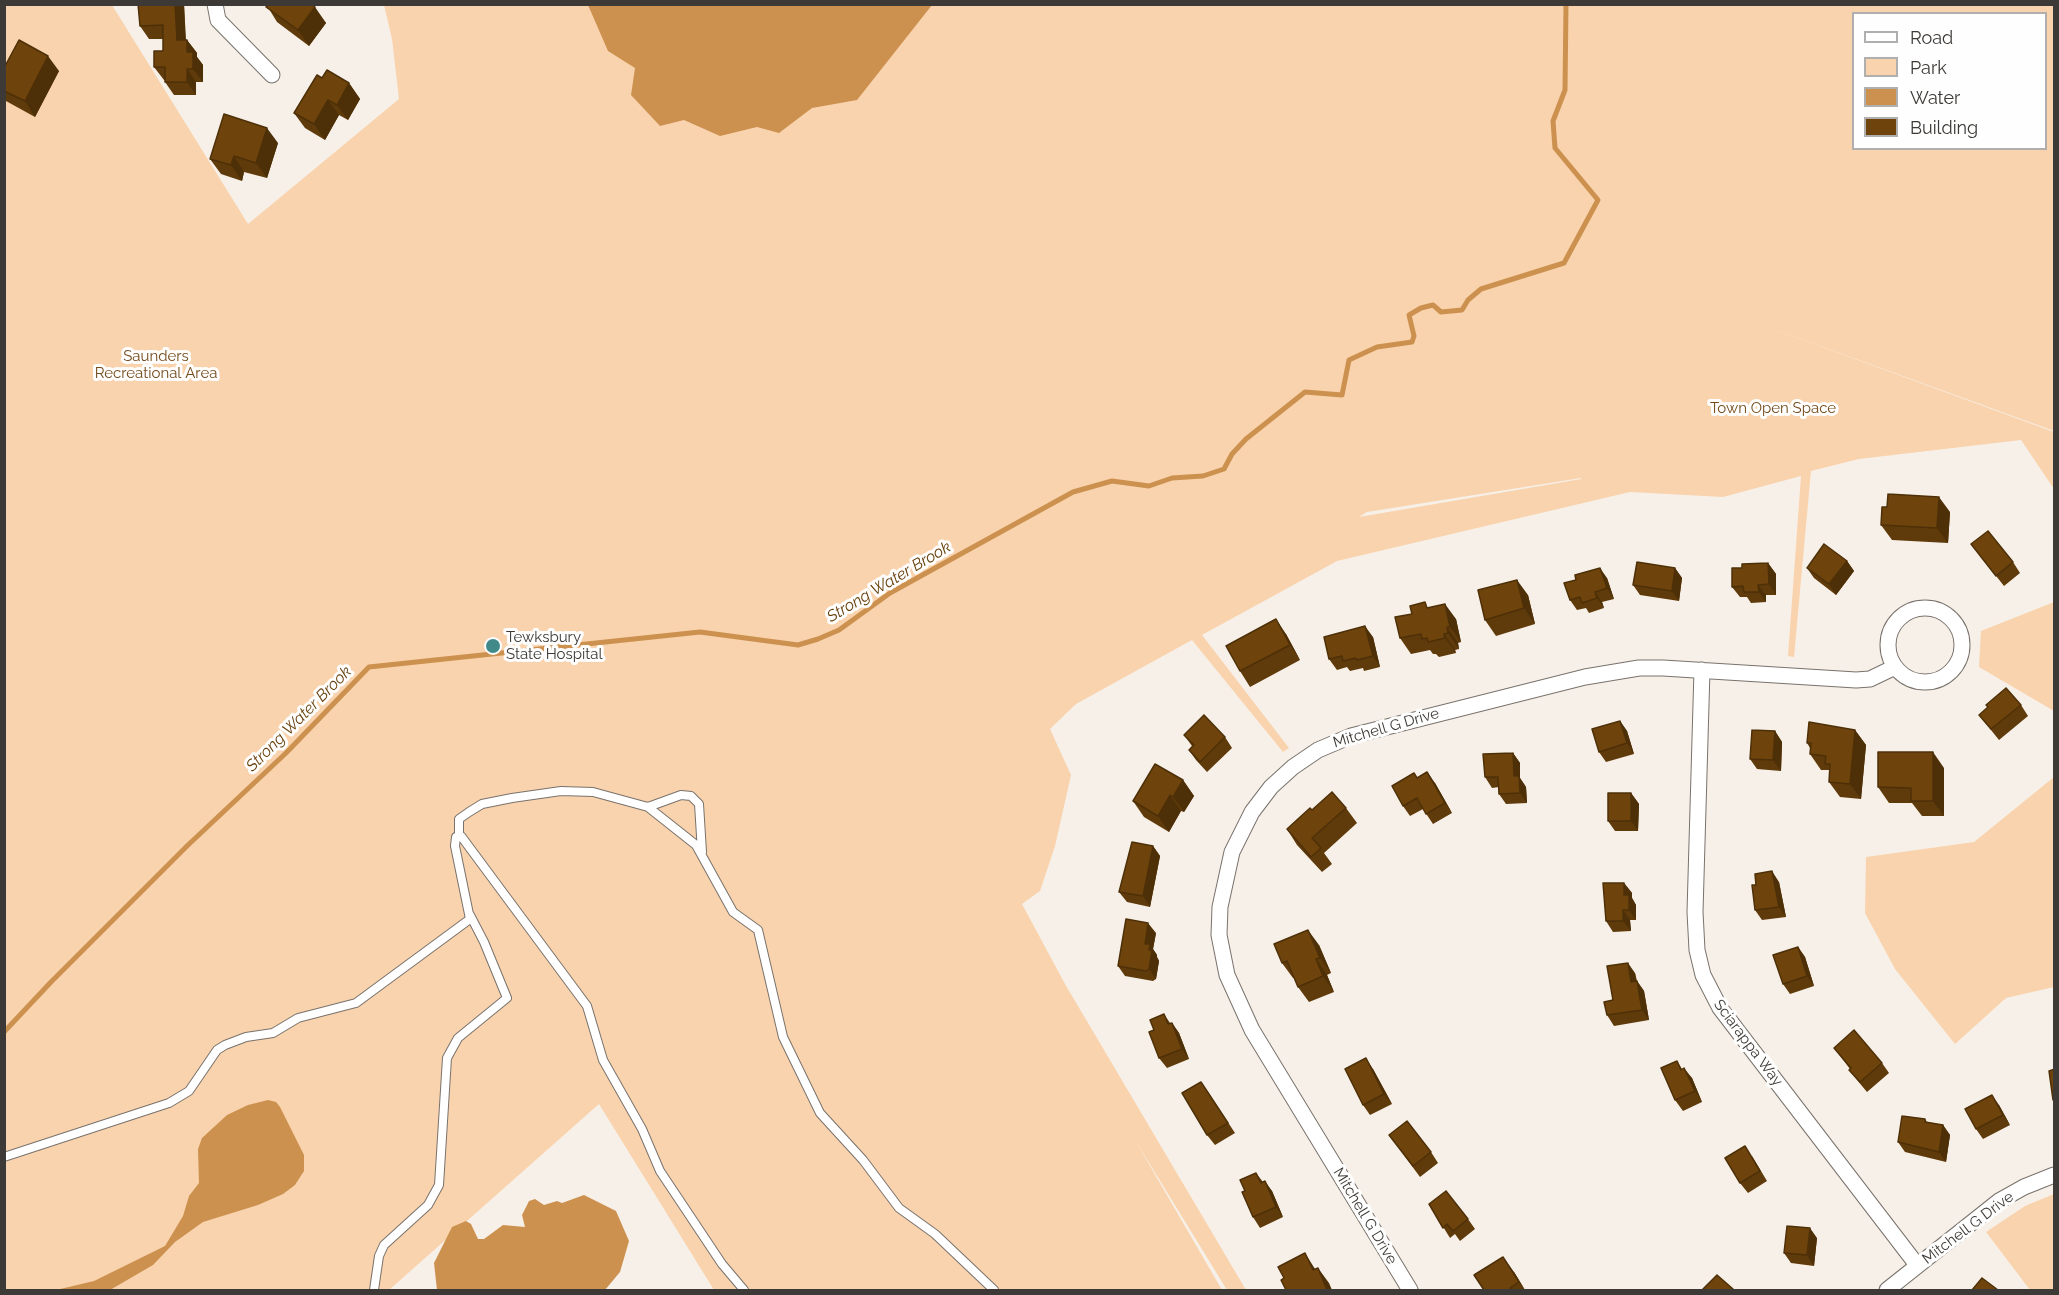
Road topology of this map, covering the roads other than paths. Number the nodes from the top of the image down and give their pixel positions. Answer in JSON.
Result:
{"nodes":[{"id":1,"x":214,"y":4,"type":"edge"},
{"id":2,"x":272,"y":75,"type":"dead end"},
{"id":3,"x":1895,"y":667,"type":"junction"},
{"id":4,"x":1702,"y":670,"type":"junction"},
{"id":5,"x":648,"y":807,"type":"junction"},
{"id":6,"x":459,"y":836,"type":"junction"},
{"id":7,"x":702,"y":854,"type":"junction"},
{"id":8,"x":470,"y":915,"type":"junction"},
{"id":9,"x":4,"y":1157,"type":"edge"},
{"id":10,"x":2055,"y":1175,"type":"edge"},
{"id":11,"x":1917,"y":1265,"type":"junction"},
{"id":12,"x":374,"y":1290,"type":"edge"},
{"id":13,"x":744,"y":1290,"type":"edge"},
{"id":14,"x":994,"y":1290,"type":"edge"},
{"id":15,"x":1410,"y":1290,"type":"edge"},
{"id":16,"x":1887,"y":1290,"type":"edge"}],
"edges":[{"from":1,"to":2,"type":"street"},
{"from":3,"to":3,"type":"street"},
{"from":3,"to":4,"type":"street","name":"Mitchell G Drive"},
{"from":4,"to":11,"type":"street","name":"Sciarappa Way"},
{"from":4,"to":15,"type":"street","name":"Mitchell G Drive"},
{"from":5,"to":6,"type":"lane"},
{"from":5,"to":7,"type":"lane"},
{"from":5,"to":7,"type":"lane"},
{"from":6,"to":8,"type":"lane"},
{"from":6,"to":13,"type":"lane"},
{"from":7,"to":14,"type":"lane"},
{"from":8,"to":9,"type":"lane"},
{"from":8,"to":12,"type":"lane"},
{"from":10,"to":11,"type":"street","name":"Mitchell G Drive"},
{"from":11,"to":16,"type":"street","name":"Mitchell G Drive"}]}
